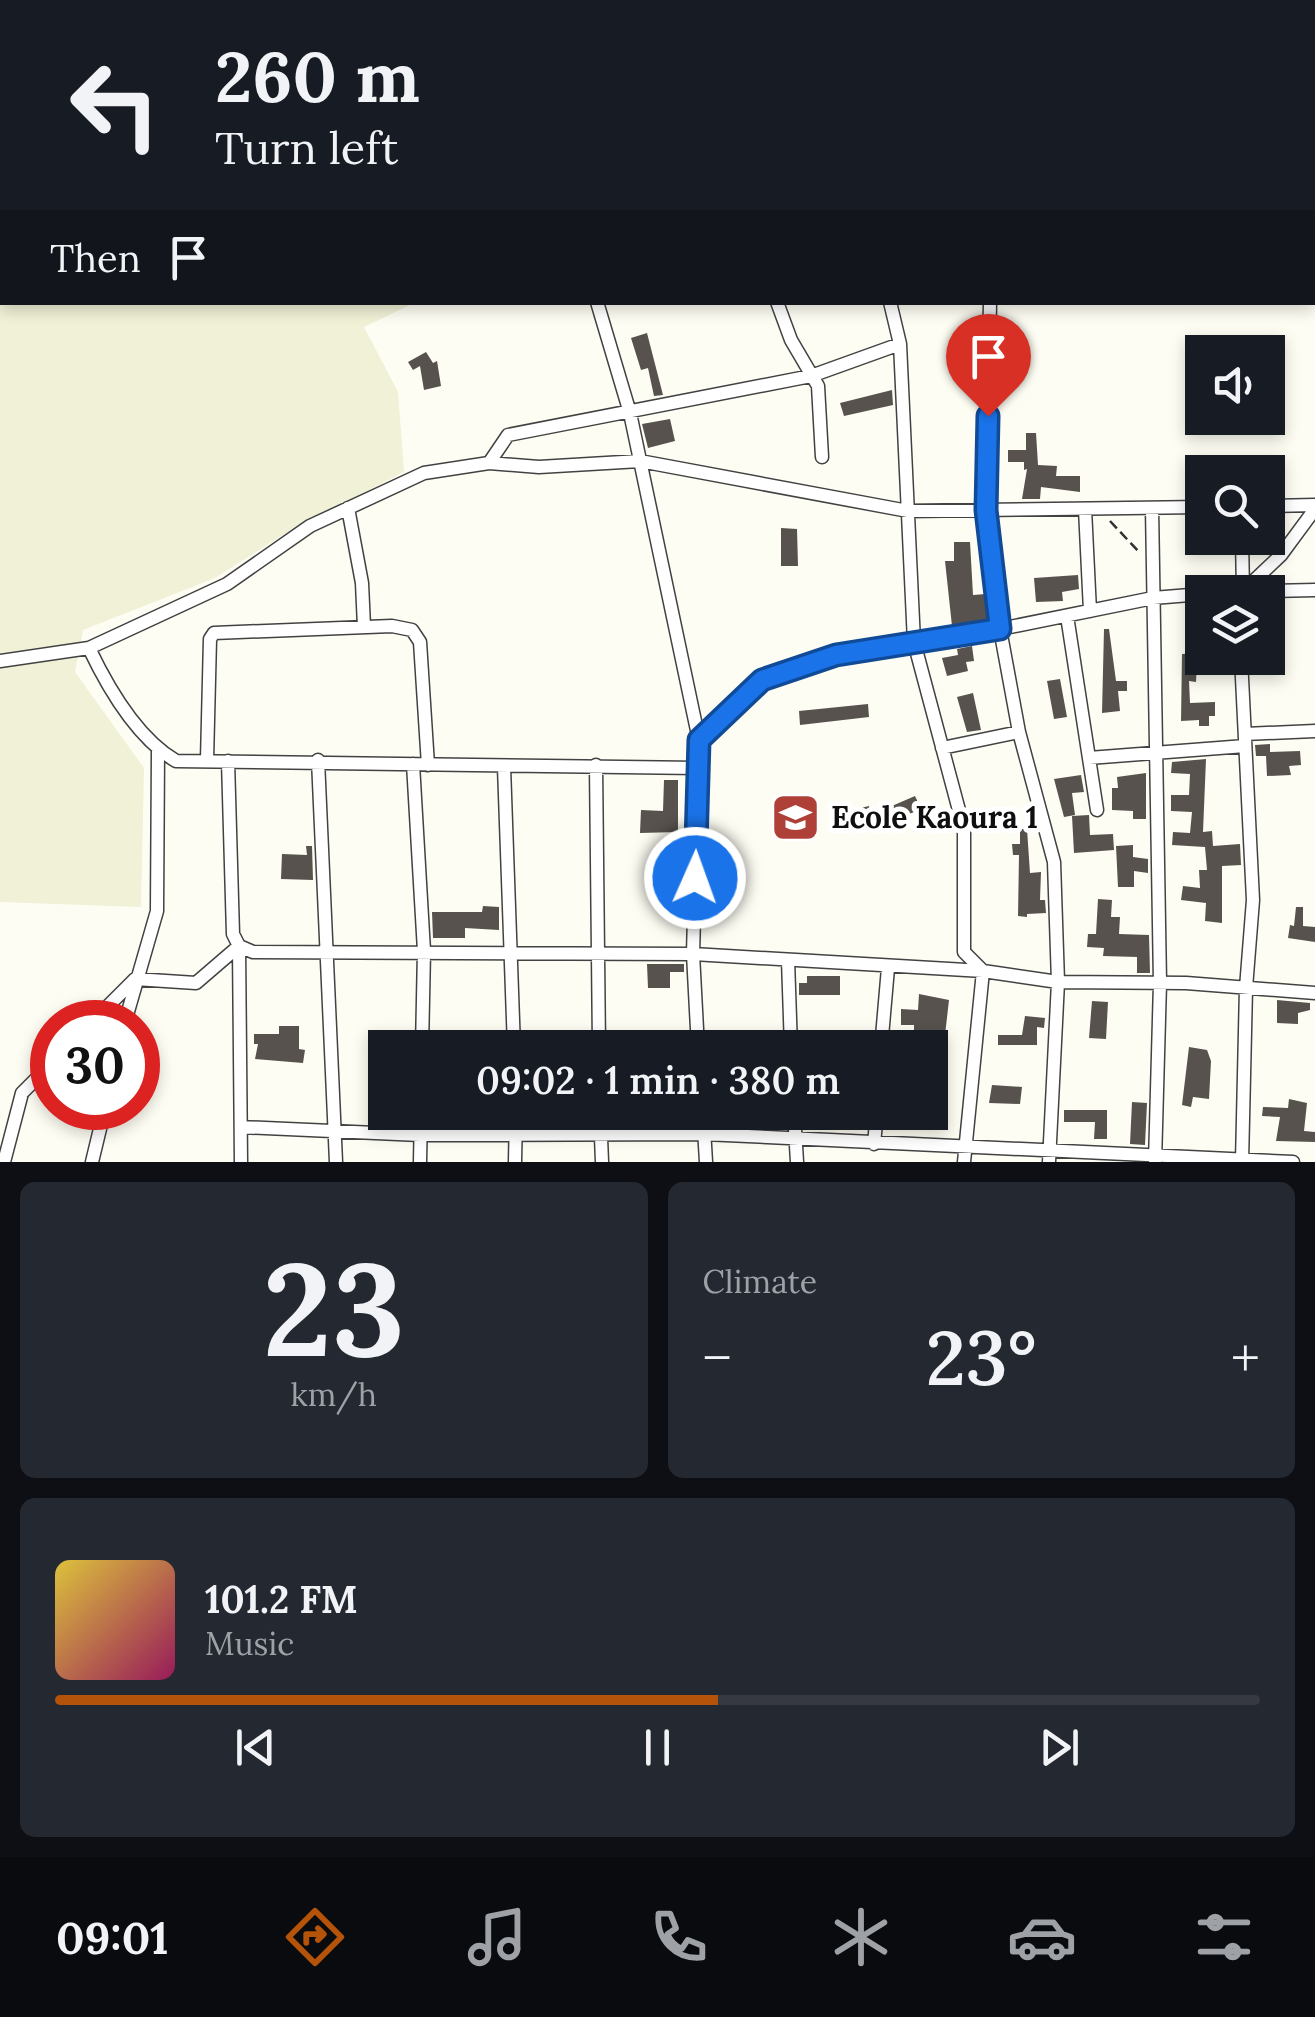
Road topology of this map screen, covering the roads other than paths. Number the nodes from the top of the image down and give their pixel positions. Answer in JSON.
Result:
{"nodes":[{"id":1,"x":599,"y":305,"type":"edge"},
{"id":2,"x":778,"y":305,"type":"edge"},
{"id":3,"x":891,"y":305,"type":"edge"},
{"id":4,"x":990,"y":305,"type":"edge"},
{"id":5,"x":900,"y":344,"type":"junction"},
{"id":6,"x":812,"y":376,"type":"junction"},
{"id":7,"x":630,"y":413,"type":"junction"},
{"id":8,"x":822,"y":457,"type":"dead end"},
{"id":9,"x":640,"y":461,"type":"junction"},
{"id":10,"x":489,"y":462,"type":"junction"},
{"id":11,"x":1285,"y":506,"type":"edge"},
{"id":12,"x":1185,"y":507,"type":"edge"},
{"id":13,"x":1315,"y":507,"type":"edge"},
{"id":14,"x":348,"y":508,"type":"junction"},
{"id":15,"x":1152,"y":508,"type":"junction"},
{"id":16,"x":1092,"y":509,"type":"junction"},
{"id":17,"x":986,"y":510,"type":"junction"},
{"id":18,"x":908,"y":511,"type":"junction"},
{"id":19,"x":1261,"y":575,"type":"edge"},
{"id":20,"x":1315,"y":590,"type":"edge"},
{"id":21,"x":1285,"y":591,"type":"edge"},
{"id":22,"x":1185,"y":595,"type":"edge"},
{"id":23,"x":1153,"y":598,"type":"junction"},
{"id":24,"x":1090,"y":611,"type":"junction"},
{"id":25,"x":1067,"y":616,"type":"junction"},
{"id":26,"x":364,"y":627,"type":"junction"},
{"id":27,"x":1000,"y":629,"type":"junction"},
{"id":28,"x":914,"y":642,"type":"junction"},
{"id":29,"x":88,"y":648,"type":"junction"},
{"id":30,"x":0,"y":661,"type":"edge"},
{"id":31,"x":1242,"y":675,"type":"edge"},
{"id":32,"x":1315,"y":731,"type":"edge"},
{"id":33,"x":1019,"y":732,"type":"junction"},
{"id":34,"x":699,"y":740,"type":"junction"},
{"id":35,"x":1245,"y":740,"type":"junction"},
{"id":36,"x":942,"y":748,"type":"junction"},
{"id":37,"x":158,"y":750,"type":"junction"},
{"id":38,"x":1155,"y":751,"type":"junction"},
{"id":39,"x":1089,"y":758,"type":"junction"},
{"id":40,"x":207,"y":760,"type":"junction"},
{"id":41,"x":318,"y":760,"type":"junction"},
{"id":42,"x":228,"y":761,"type":"junction"},
{"id":43,"x":421,"y":764,"type":"junction"},
{"id":44,"x":596,"y":765,"type":"junction"},
{"id":45,"x":504,"y":767,"type":"junction"},
{"id":46,"x":698,"y":768,"type":"junction"},
{"id":47,"x":1097,"y":810,"type":"dead end"},
{"id":48,"x":239,"y":946,"type":"junction"},
{"id":49,"x":424,"y":951,"type":"junction"},
{"id":50,"x":328,"y":952,"type":"junction"},
{"id":51,"x":511,"y":952,"type":"junction"},
{"id":52,"x":693,"y":954,"type":"junction"},
{"id":53,"x":596,"y":955,"type":"junction"},
{"id":54,"x":788,"y":960,"type":"junction"},
{"id":55,"x":888,"y":968,"type":"junction"},
{"id":56,"x":983,"y":972,"type":"junction"},
{"id":57,"x":135,"y":978,"type":"junction"},
{"id":58,"x":1058,"y":982,"type":"junction"},
{"id":59,"x":1160,"y":983,"type":"junction"},
{"id":60,"x":1246,"y":988,"type":"junction"},
{"id":61,"x":1315,"y":992,"type":"edge"},
{"id":62,"x":114,"y":1000,"type":"edge"},
{"id":63,"x":130,"y":1000,"type":"edge"},
{"id":64,"x":422,"y":1030,"type":"edge"},
{"id":65,"x":513,"y":1030,"type":"edge"},
{"id":66,"x":598,"y":1030,"type":"edge"},
{"id":67,"x":697,"y":1030,"type":"edge"},
{"id":68,"x":790,"y":1030,"type":"edge"},
{"id":69,"x":883,"y":1030,"type":"edge"},
{"id":70,"x":30,"y":1085,"type":"edge"},
{"id":71,"x":242,"y":1127,"type":"junction"},
{"id":72,"x":100,"y":1130,"type":"edge"},
{"id":73,"x":420,"y":1130,"type":"edge"},
{"id":74,"x":516,"y":1130,"type":"edge"},
{"id":75,"x":704,"y":1130,"type":"edge"},
{"id":76,"x":795,"y":1130,"type":"edge"},
{"id":77,"x":875,"y":1130,"type":"edge"},
{"id":78,"x":600,"y":1132,"type":"junction"},
{"id":79,"x":338,"y":1133,"type":"junction"},
{"id":80,"x":516,"y":1134,"type":"junction"},
{"id":81,"x":704,"y":1134,"type":"junction"},
{"id":82,"x":420,"y":1135,"type":"junction"},
{"id":83,"x":795,"y":1140,"type":"junction"},
{"id":84,"x":874,"y":1144,"type":"junction"},
{"id":85,"x":966,"y":1155,"type":"edge"},
{"id":86,"x":1049,"y":1157,"type":"edge"},
{"id":87,"x":1155,"y":1159,"type":"edge"},
{"id":88,"x":1242,"y":1161,"type":"edge"},
{"id":89,"x":4,"y":1162,"type":"edge"},
{"id":90,"x":92,"y":1162,"type":"edge"},
{"id":91,"x":240,"y":1162,"type":"edge"},
{"id":92,"x":336,"y":1162,"type":"edge"},
{"id":93,"x":420,"y":1162,"type":"edge"},
{"id":94,"x":515,"y":1162,"type":"edge"},
{"id":95,"x":602,"y":1162,"type":"edge"},
{"id":96,"x":706,"y":1162,"type":"edge"},
{"id":97,"x":797,"y":1162,"type":"edge"},
{"id":98,"x":1293,"y":1162,"type":"edge"}],
"edges":[{"from":1,"to":7,"type":"street"},
{"from":2,"to":6,"type":"street"},
{"from":3,"to":5,"type":"street"},
{"from":4,"to":17,"type":"street"},
{"from":5,"to":6,"type":"street"},
{"from":5,"to":18,"type":"street"},
{"from":6,"to":7,"type":"street"},
{"from":6,"to":8,"type":"street"},
{"from":7,"to":9,"type":"street"},
{"from":7,"to":10,"type":"street"},
{"from":9,"to":10,"type":"street"},
{"from":9,"to":18,"type":"street"},
{"from":9,"to":34,"type":"street"},
{"from":10,"to":14,"type":"street"},
{"from":11,"to":13,"type":"street"},
{"from":12,"to":15,"type":"street"},
{"from":13,"to":19,"type":"street"},
{"from":14,"to":26,"type":"street"},
{"from":14,"to":29,"type":"street"},
{"from":15,"to":16,"type":"street"},
{"from":15,"to":23,"type":"street"},
{"from":16,"to":17,"type":"street"},
{"from":16,"to":24,"type":"street"},
{"from":17,"to":18,"type":"street"},
{"from":17,"to":27,"type":"street"},
{"from":18,"to":28,"type":"street"},
{"from":20,"to":21,"type":"street"},
{"from":22,"to":23,"type":"street"},
{"from":23,"to":24,"type":"street"},
{"from":23,"to":38,"type":"street"},
{"from":24,"to":25,"type":"street"},
{"from":25,"to":27,"type":"street"},
{"from":25,"to":39,"type":"street"},
{"from":26,"to":40,"type":"street"},
{"from":26,"to":43,"type":"street"},
{"from":27,"to":28,"type":"street"},
{"from":27,"to":33,"type":"street"},
{"from":28,"to":34,"type":"street"},
{"from":28,"to":36,"type":"street"},
{"from":29,"to":30,"type":"street"},
{"from":29,"to":37,"type":"street"},
{"from":31,"to":35,"type":"street"},
{"from":32,"to":35,"type":"street"},
{"from":33,"to":36,"type":"street"},
{"from":33,"to":58,"type":"street"},
{"from":34,"to":46,"type":"street"},
{"from":35,"to":38,"type":"street"},
{"from":35,"to":60,"type":"street"},
{"from":36,"to":56,"type":"street"},
{"from":37,"to":40,"type":"street"},
{"from":37,"to":57,"type":"street"},
{"from":38,"to":39,"type":"street"},
{"from":38,"to":59,"type":"street"},
{"from":39,"to":47,"type":"street"},
{"from":40,"to":42,"type":"street"},
{"from":41,"to":42,"type":"street"},
{"from":41,"to":43,"type":"street"},
{"from":41,"to":50,"type":"street"},
{"from":42,"to":48,"type":"street"},
{"from":43,"to":45,"type":"street"},
{"from":43,"to":49,"type":"street"},
{"from":44,"to":45,"type":"street"},
{"from":44,"to":46,"type":"street"},
{"from":44,"to":53,"type":"street"},
{"from":45,"to":51,"type":"street"},
{"from":46,"to":52,"type":"street"},
{"from":48,"to":50,"type":"street"},
{"from":48,"to":57,"type":"street"},
{"from":48,"to":71,"type":"street"},
{"from":49,"to":50,"type":"street"},
{"from":49,"to":51,"type":"street"},
{"from":49,"to":64,"type":"street"},
{"from":50,"to":79,"type":"street"},
{"from":51,"to":53,"type":"street"},
{"from":51,"to":65,"type":"street"},
{"from":52,"to":53,"type":"street"},
{"from":52,"to":54,"type":"street"},
{"from":52,"to":67,"type":"street"},
{"from":53,"to":66,"type":"street"},
{"from":54,"to":55,"type":"street"},
{"from":54,"to":68,"type":"street"},
{"from":55,"to":56,"type":"street"},
{"from":55,"to":69,"type":"street"},
{"from":56,"to":58,"type":"street"},
{"from":56,"to":85,"type":"street"},
{"from":57,"to":62,"type":"street"},
{"from":57,"to":63,"type":"street"},
{"from":58,"to":59,"type":"street"},
{"from":58,"to":86,"type":"street"},
{"from":59,"to":60,"type":"street"},
{"from":59,"to":87,"type":"street"},
{"from":60,"to":61,"type":"street"},
{"from":60,"to":88,"type":"street"},
{"from":70,"to":89,"type":"street"},
{"from":71,"to":79,"type":"street"},
{"from":71,"to":91,"type":"street"},
{"from":72,"to":90,"type":"street"},
{"from":73,"to":82,"type":"street"},
{"from":74,"to":80,"type":"street"},
{"from":75,"to":81,"type":"street"},
{"from":76,"to":83,"type":"street"},
{"from":77,"to":84,"type":"street"},
{"from":78,"to":80,"type":"street"},
{"from":78,"to":81,"type":"street"},
{"from":78,"to":95,"type":"street"},
{"from":79,"to":82,"type":"street"},
{"from":79,"to":92,"type":"street"},
{"from":80,"to":82,"type":"street"},
{"from":80,"to":94,"type":"street"},
{"from":81,"to":83,"type":"street"},
{"from":81,"to":96,"type":"street"},
{"from":82,"to":93,"type":"street"},
{"from":83,"to":84,"type":"street"},
{"from":83,"to":97,"type":"street"},
{"from":84,"to":85,"type":"street"},
{"from":85,"to":86,"type":"street"},
{"from":86,"to":87,"type":"street"},
{"from":87,"to":88,"type":"street"},
{"from":88,"to":98,"type":"street"}]}
